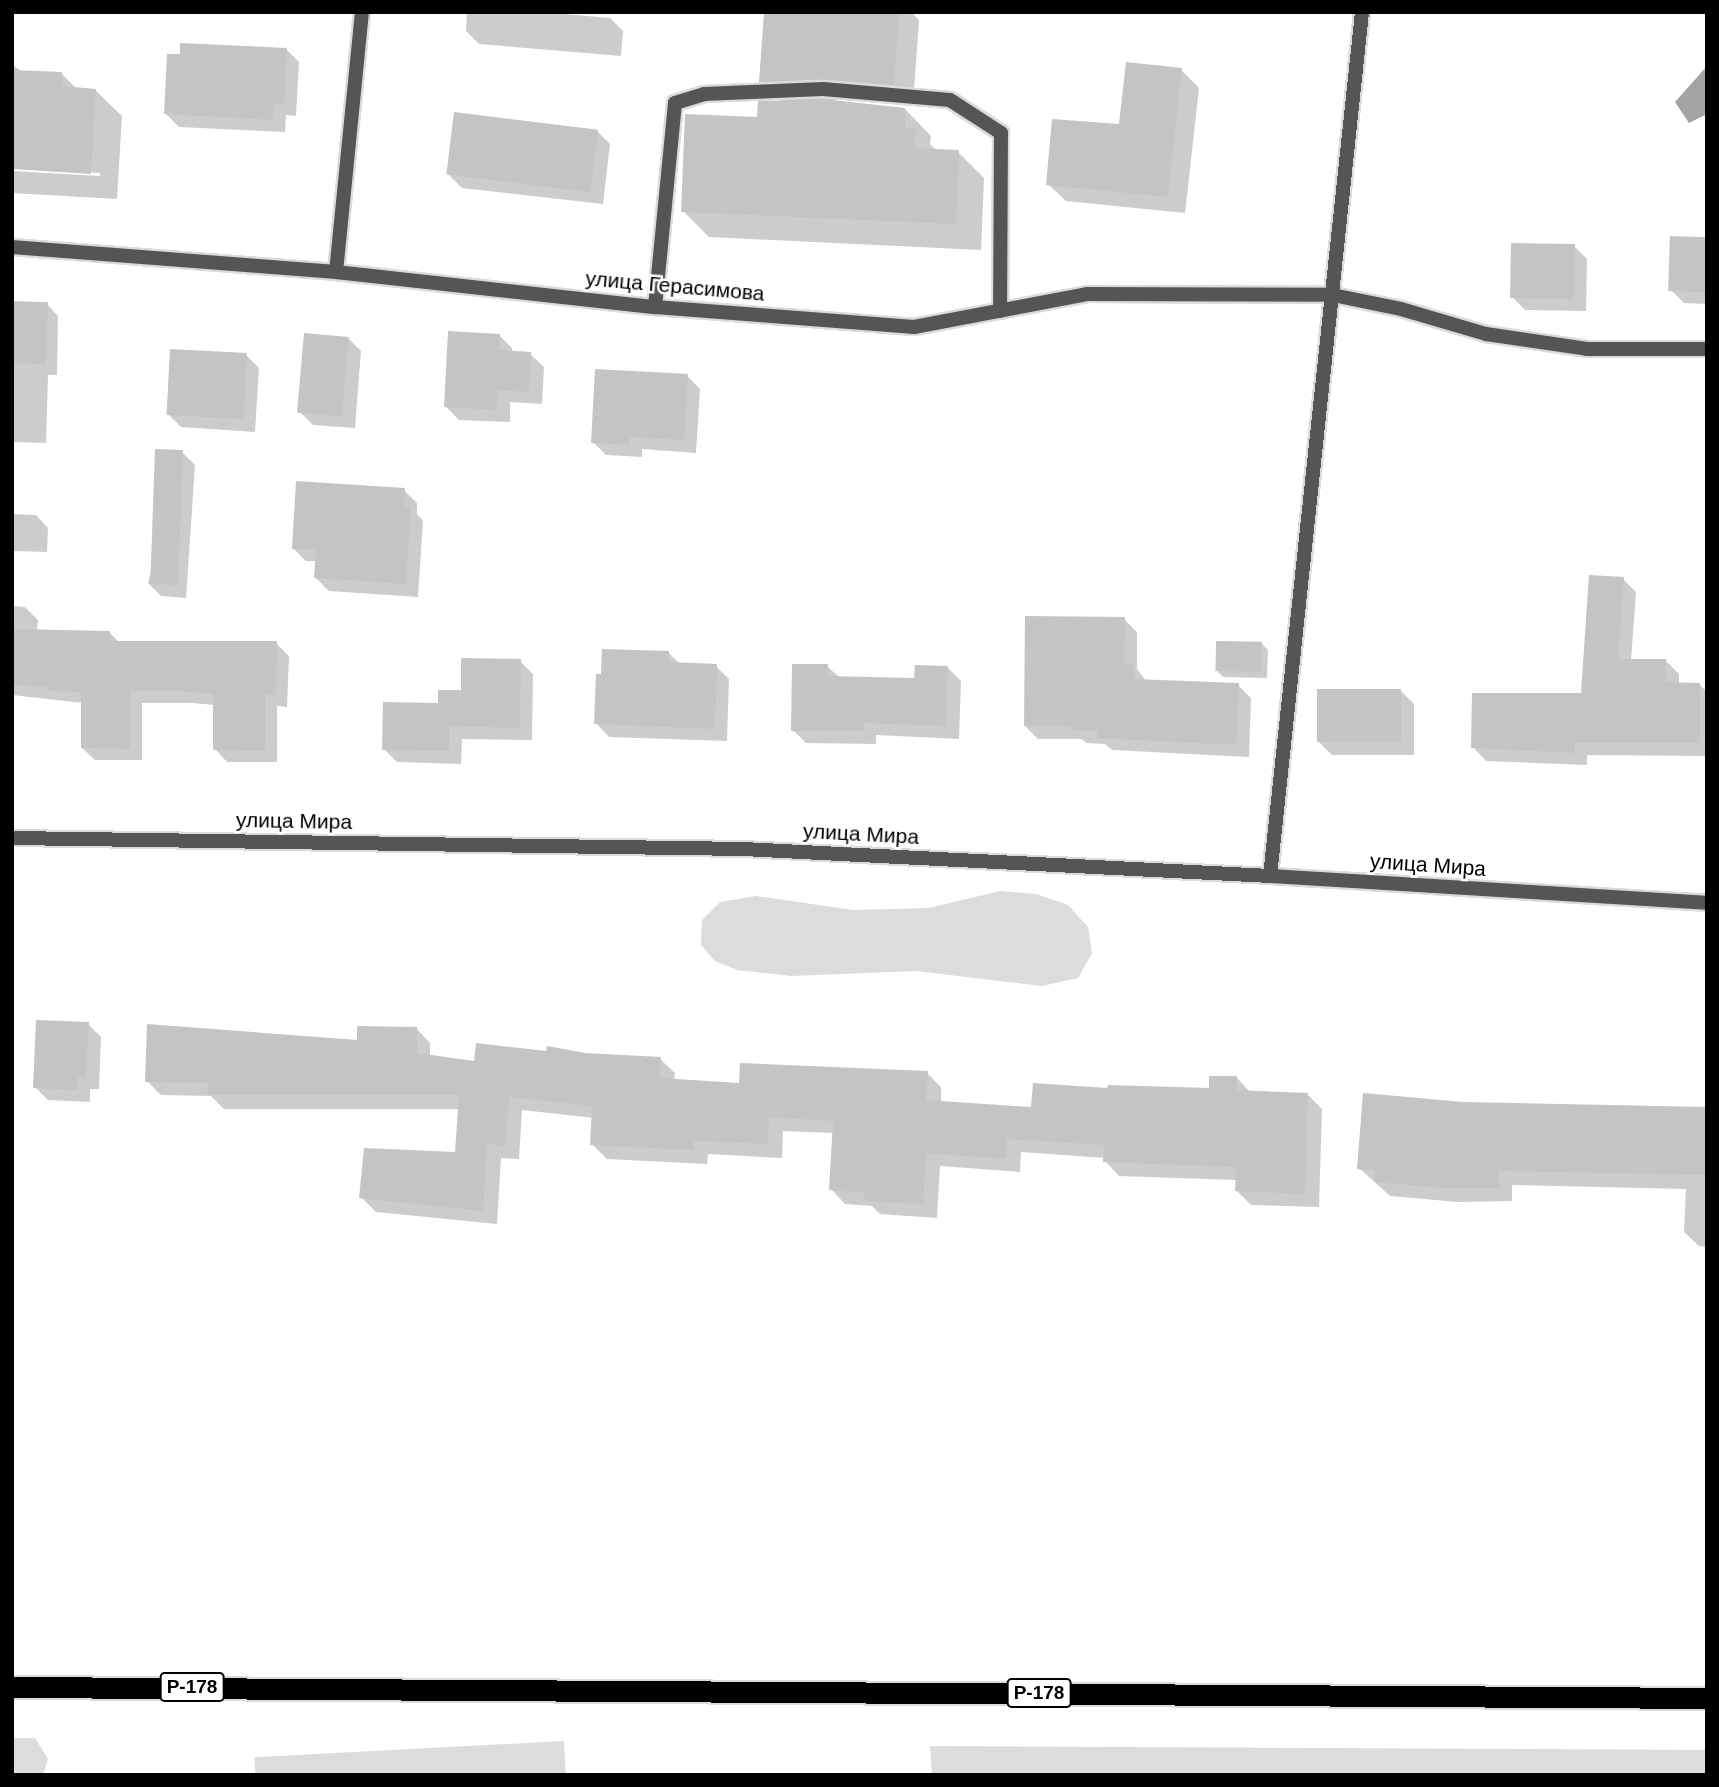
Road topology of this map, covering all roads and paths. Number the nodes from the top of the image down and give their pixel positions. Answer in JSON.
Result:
{"nodes":[{"id":1,"x":362,"y":12,"type":"edge"},
{"id":2,"x":1362,"y":12,"type":"edge"},
{"id":3,"x":12,"y":247,"type":"edge"},
{"id":4,"x":337,"y":272,"type":"junction"},
{"id":5,"x":1333,"y":295,"type":"junction"},
{"id":6,"x":656,"y":307,"type":"junction"},
{"id":7,"x":1000,"y":311,"type":"junction"},
{"id":8,"x":1707,"y":349,"type":"edge"},
{"id":9,"x":12,"y":838,"type":"edge"},
{"id":10,"x":1270,"y":876,"type":"junction"},
{"id":11,"x":1707,"y":904,"type":"edge"},
{"id":12,"x":12,"y":1686,"type":"edge"},
{"id":13,"x":1707,"y":1698,"type":"edge"}],
"edges":[{"from":1,"to":4,"type":"street"},
{"from":2,"to":5,"type":"street"},
{"from":3,"to":4,"type":"street","name":"улица Герасимова"},
{"from":4,"to":6,"type":"street","name":"улица Герасимова"},
{"from":5,"to":7,"type":"street","name":"улица Герасимова"},
{"from":5,"to":8,"type":"street","name":"улица Герасимова"},
{"from":5,"to":10,"type":"street"},
{"from":6,"to":7,"type":"street","name":"улица Герасимова"},
{"from":6,"to":7,"type":"street"},
{"from":9,"to":10,"type":"street","name":"улица Мира"},
{"from":10,"to":11,"type":"street","name":"улица Мира"},
{"from":12,"to":13,"type":"highway","number":"Р-178"}]}
